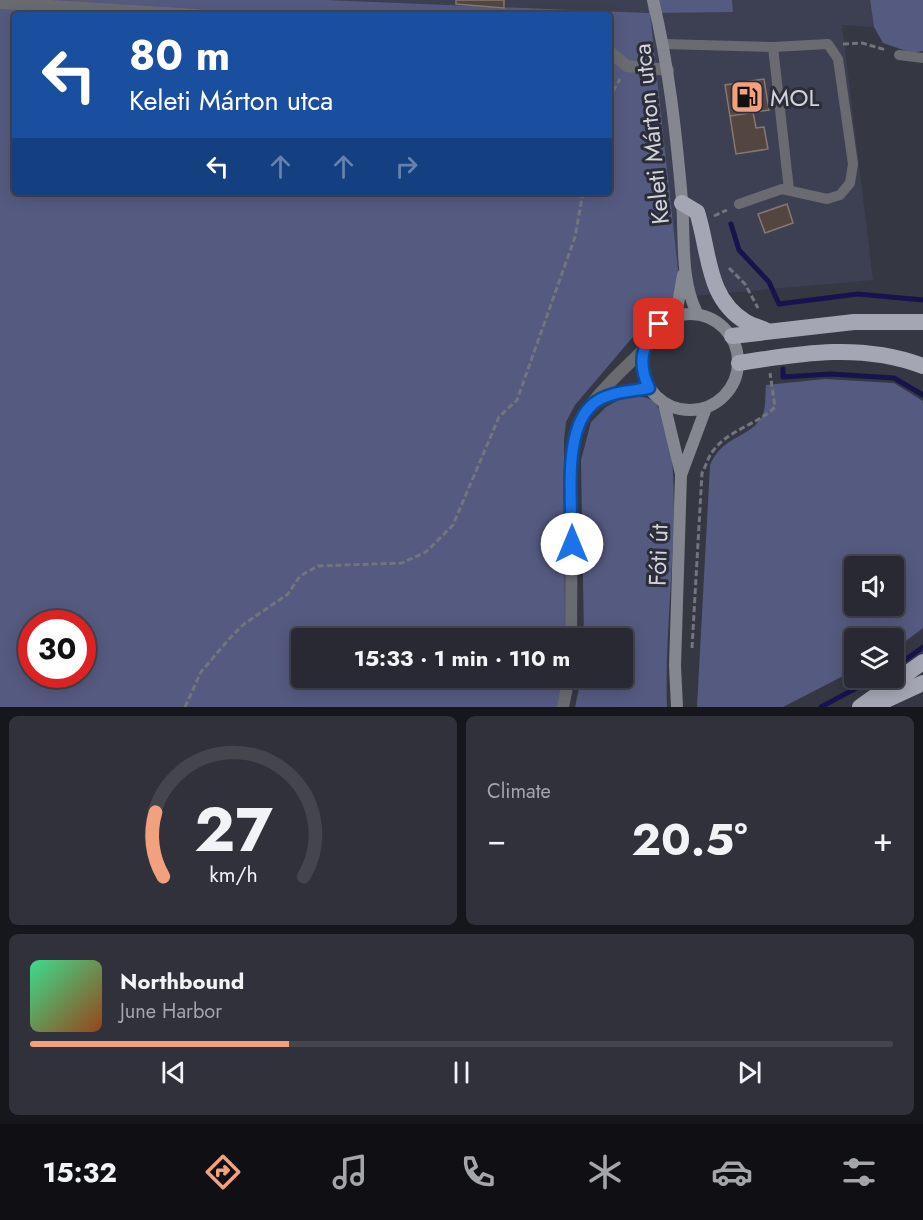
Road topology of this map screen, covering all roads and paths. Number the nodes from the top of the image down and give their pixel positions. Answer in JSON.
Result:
{"nodes":[{"id":1,"x":653,"y":0,"type":"edge"},
{"id":2,"x":0,"y":3,"type":"edge"},
{"id":3,"x":147,"y":12,"type":"edge"},
{"id":4,"x":663,"y":44,"type":"junction"},
{"id":5,"x":828,"y":45,"type":"junction"},
{"id":6,"x":773,"y":47,"type":"junction"},
{"id":7,"x":612,"y":54,"type":"edge"},
{"id":8,"x":899,"y":55,"type":"joint"},
{"id":9,"x":923,"y":57,"type":"edge"},
{"id":10,"x":627,"y":66,"type":"junction"},
{"id":11,"x":668,"y":69,"type":"junction"},
{"id":12,"x":612,"y":94,"type":"edge"},
{"id":13,"x":789,"y":190,"type":"junction"},
{"id":14,"x":582,"y":195,"type":"edge"},
{"id":15,"x":682,"y":203,"type":"junction"},
{"id":16,"x":739,"y":204,"type":"joint"},
{"id":17,"x":710,"y":219,"type":"dead end"},
{"id":18,"x":727,"y":261,"type":"dead end"},
{"id":19,"x":685,"y":265,"type":"junction"},
{"id":20,"x":697,"y":313,"type":"junction"},
{"id":21,"x":676,"y":315,"type":"junction"},
{"id":22,"x":923,"y":322,"type":"edge"},
{"id":23,"x":767,"y":331,"type":"junction"},
{"id":24,"x":732,"y":336,"type":"junction"},
{"id":25,"x":643,"y":350,"type":"junction"},
{"id":26,"x":768,"y":358,"type":"junction"},
{"id":27,"x":739,"y":363,"type":"junction"},
{"id":28,"x":923,"y":366,"type":"edge"},
{"id":29,"x":649,"y":388,"type":"junction"},
{"id":30,"x":593,"y":403,"type":"junction"},
{"id":31,"x":664,"y":403,"type":"junction"},
{"id":32,"x":706,"y":408,"type":"junction"},
{"id":33,"x":681,"y":475,"type":"junction"},
{"id":34,"x":571,"y":628,"type":"edge"},
{"id":35,"x":692,"y":658,"type":"dead end"},
{"id":36,"x":923,"y":662,"type":"edge"},
{"id":37,"x":923,"y":683,"type":"edge"},
{"id":38,"x":567,"y":688,"type":"edge"},
{"id":39,"x":185,"y":707,"type":"edge"},
{"id":40,"x":563,"y":707,"type":"edge"},
{"id":41,"x":677,"y":707,"type":"edge"},
{"id":42,"x":860,"y":707,"type":"edge"},
{"id":43,"x":871,"y":707,"type":"edge"}],
"edges":[{"from":1,"to":4,"type":"main road","name":"Keleti Márton utca"},
{"from":2,"to":3,"type":"street"},
{"from":4,"to":6,"type":"lane"},
{"from":4,"to":11,"type":"main road","name":"Keleti Márton utca"},
{"from":5,"to":6,"type":"lane"},
{"from":5,"to":8,"type":"path"},
{"from":5,"to":13,"type":"lane"},
{"from":6,"to":13,"type":"lane"},
{"from":7,"to":10,"type":"street"},
{"from":8,"to":9,"type":"lane"},
{"from":10,"to":11,"type":"street"},
{"from":10,"to":12,"type":"path"},
{"from":11,"to":15,"type":"main road","name":"Keleti Márton utca"},
{"from":13,"to":16,"type":"lane"},
{"from":14,"to":39,"type":"path"},
{"from":15,"to":19,"type":"main road","name":"Keleti Márton utca"},
{"from":15,"to":23,"type":"highway"},
{"from":16,"to":17,"type":"path"},
{"from":18,"to":23,"type":"path"},
{"from":19,"to":20,"type":"main road","name":"Keleti Márton utca"},
{"from":19,"to":21,"type":"main road","name":"Keleti Márton utca"},
{"from":20,"to":21,"type":"main road"},
{"from":20,"to":24,"type":"main road"},
{"from":21,"to":25,"type":"main road"},
{"from":22,"to":23,"type":"highway"},
{"from":23,"to":24,"type":"highway"},
{"from":24,"to":27,"type":"main road"},
{"from":25,"to":29,"type":"main road"},
{"from":25,"to":30,"type":"street"},
{"from":26,"to":27,"type":"highway"},
{"from":26,"to":28,"type":"highway"},
{"from":26,"to":35,"type":"path"},
{"from":27,"to":32,"type":"main road"},
{"from":29,"to":30,"type":"street"},
{"from":29,"to":31,"type":"main road"},
{"from":30,"to":34,"type":"street"},
{"from":31,"to":32,"type":"main road"},
{"from":31,"to":33,"type":"main road"},
{"from":32,"to":33,"type":"main road","name":"Fóti út"},
{"from":33,"to":41,"type":"main road","name":"Fóti út"},
{"from":36,"to":42,"type":"highway"},
{"from":37,"to":43,"type":"highway"},
{"from":38,"to":40,"type":"street"}]}
